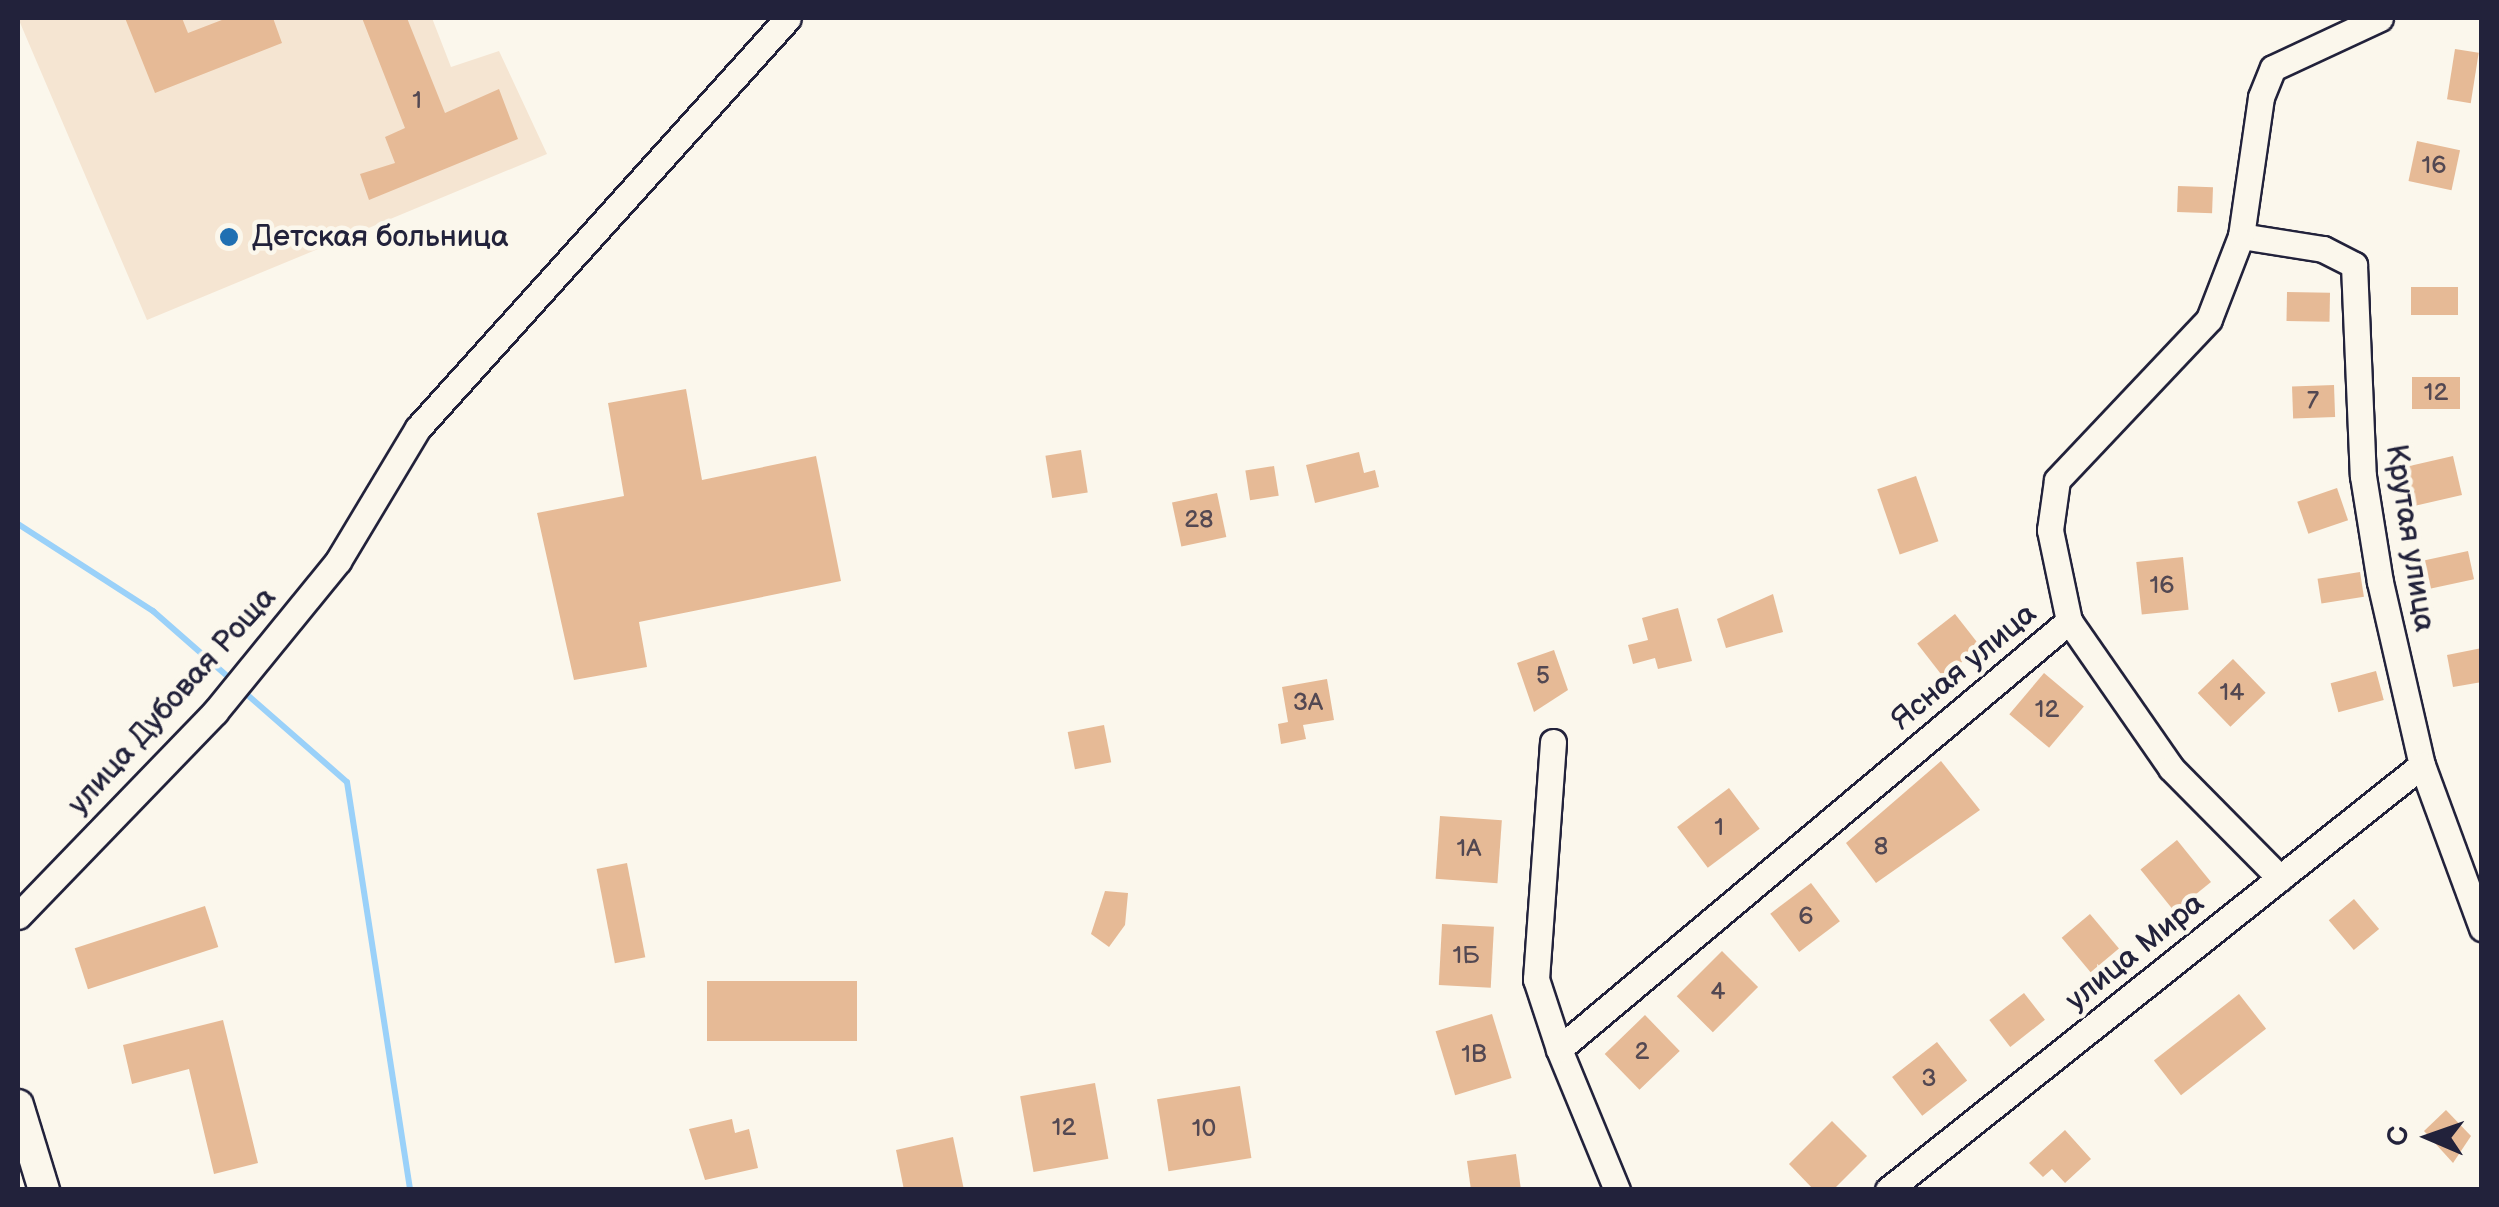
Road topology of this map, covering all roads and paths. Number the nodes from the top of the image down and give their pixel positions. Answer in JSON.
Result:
{"nodes":[{"id":1,"x":788,"y":18,"type":"edge"},
{"id":2,"x":2380,"y":18,"type":"edge"},
{"id":3,"x":2241,"y":236,"type":"junction"},
{"id":4,"x":2069,"y":621,"type":"junction"},
{"id":5,"x":1553,"y":742,"type":"dead end"},
{"id":6,"x":2422,"y":766,"type":"junction"},
{"id":7,"x":2280,"y":878,"type":"junction"},
{"id":8,"x":18,"y":916,"type":"edge"},
{"id":9,"x":2482,"y":928,"type":"edge"},
{"id":10,"x":1559,"y":1048,"type":"junction"},
{"id":11,"x":18,"y":1106,"type":"edge"},
{"id":12,"x":44,"y":1190,"type":"edge"},
{"id":13,"x":1616,"y":1190,"type":"edge"},
{"id":14,"x":1888,"y":1190,"type":"edge"}],
"edges":[{"from":1,"to":8,"type":"street","name":"улица Дубовая Роща"},
{"from":2,"to":3,"type":"street","name":"Ясная улица"},
{"from":3,"to":4,"type":"street","name":"Ясная улица"},
{"from":3,"to":6,"type":"street","name":"Крутая улица"},
{"from":4,"to":7,"type":"street"},
{"from":4,"to":10,"type":"street","name":"Ясная улица"},
{"from":5,"to":10,"type":"street"},
{"from":6,"to":7,"type":"street","name":"улица Мира"},
{"from":6,"to":9,"type":"street","name":"Крутая улица"},
{"from":7,"to":14,"type":"street","name":"улица Мира"},
{"from":10,"to":13,"type":"street"},
{"from":11,"to":12,"type":"street"}]}
